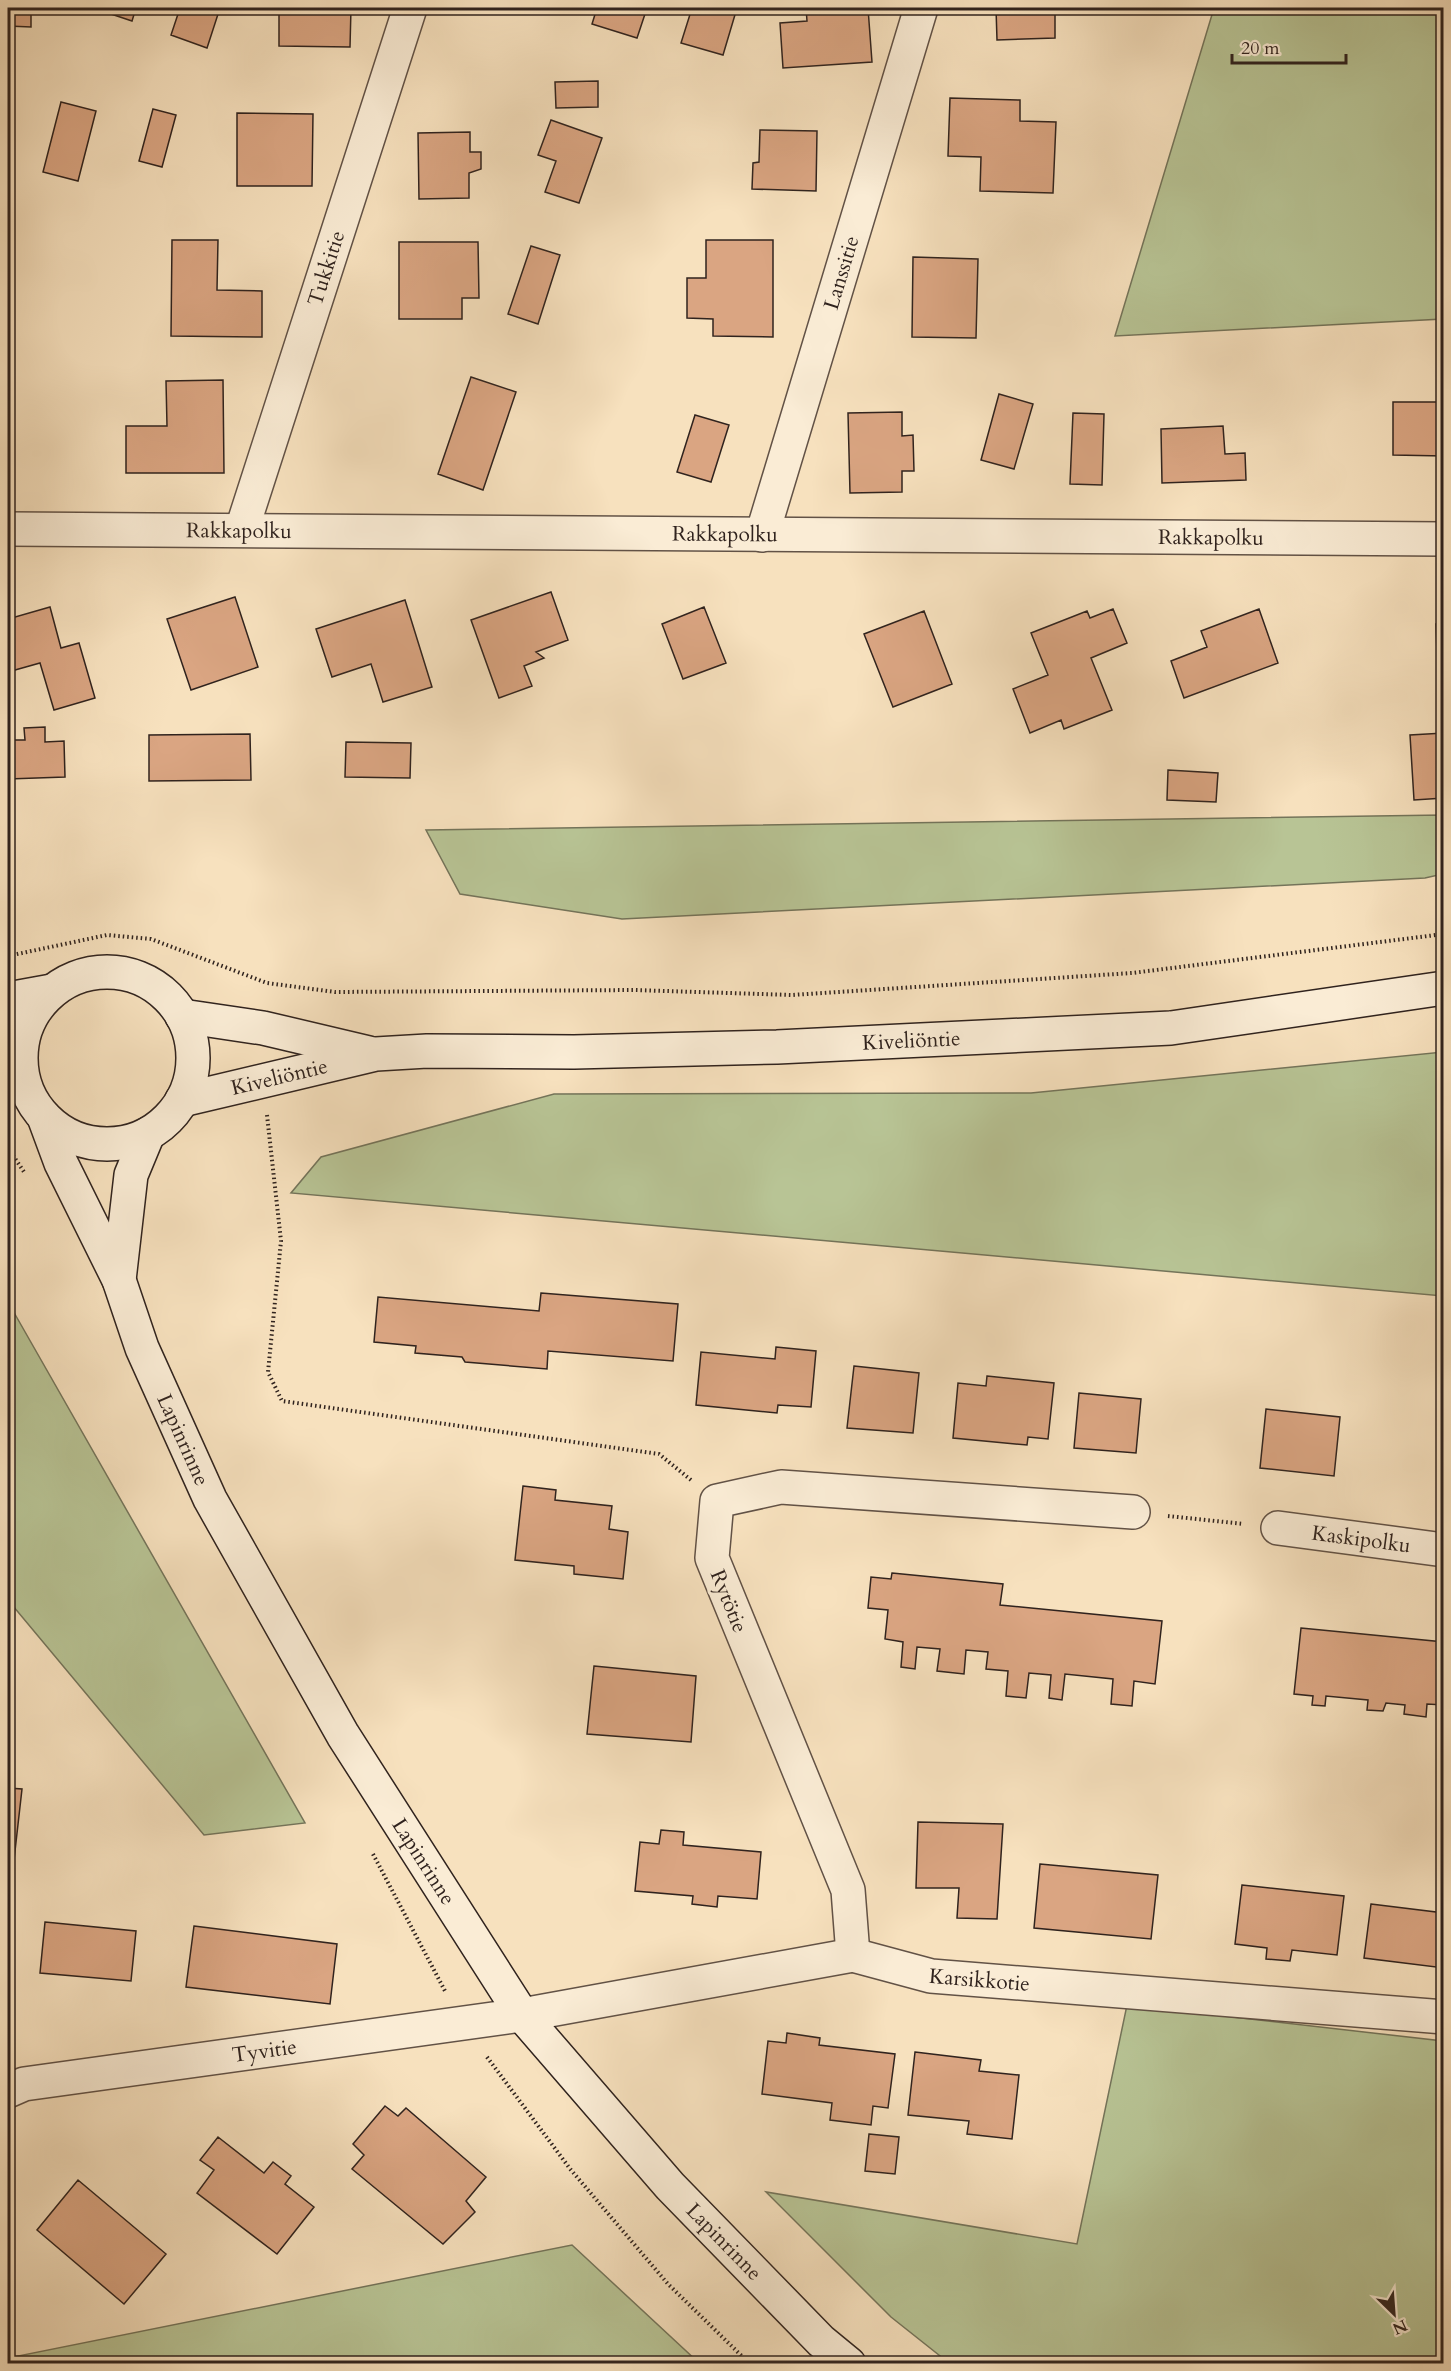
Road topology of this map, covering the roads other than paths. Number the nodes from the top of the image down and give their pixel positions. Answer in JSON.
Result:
{"nodes":[{"id":1,"x":410,"y":8,"type":"edge"},
{"id":2,"x":921,"y":8,"type":"edge"},
{"id":3,"x":8,"y":529,"type":"edge"},
{"id":4,"x":242,"y":529,"type":"junction"},
{"id":5,"x":762,"y":536,"type":"junction"},
{"id":6,"x":1443,"y":539,"type":"edge"},
{"id":7,"x":1443,"y":988,"type":"edge"},
{"id":8,"x":52,"y":991,"type":"junction"},
{"id":9,"x":8,"y":999,"type":"edge"},
{"id":10,"x":182,"y":1016,"type":"junction"},
{"id":11,"x":376,"y":1054,"type":"junction"},
{"id":12,"x":26,"y":1100,"type":"edge"},
{"id":13,"x":182,"y":1100,"type":"junction"},
{"id":14,"x":148,"y":1134,"type":"junction"},
{"id":15,"x":119,"y":1280,"type":"junction"},
{"id":16,"x":1133,"y":1512,"type":"road end"},
{"id":17,"x":1278,"y":1528,"type":"road end"},
{"id":18,"x":1443,"y":1550,"type":"edge"},
{"id":19,"x":853,"y":1955,"type":"junction"},
{"id":20,"x":522,"y":2015,"type":"junction"},
{"id":21,"x":1443,"y":2017,"type":"edge"},
{"id":22,"x":13,"y":2079,"type":"edge"},
{"id":23,"x":849,"y":2364,"type":"edge"}],
"edges":[{"from":1,"to":4,"type":"street","name":"Tukkitie"},
{"from":2,"to":5,"type":"street","name":"Lanssitie"},
{"from":3,"to":4,"type":"street","name":"Rakkapolku"},
{"from":4,"to":5,"type":"street","name":"Rakkapolku"},
{"from":5,"to":6,"type":"street","name":"Rakkapolku"},
{"from":7,"to":11,"type":"street","name":"Kiveliöntie"},
{"from":8,"to":9,"type":"street"},
{"from":8,"to":10,"type":"street"},
{"from":8,"to":12,"type":"street"},
{"from":10,"to":11,"type":"street","name":"Kiveliöntie"},
{"from":10,"to":13,"type":"street"},
{"from":11,"to":13,"type":"street","name":"Kiveliöntie"},
{"from":12,"to":14,"type":"street"},
{"from":12,"to":15,"type":"street","name":"Lapinrinne"},
{"from":13,"to":14,"type":"street"},
{"from":14,"to":15,"type":"street","name":"Lapinrinne"},
{"from":15,"to":20,"type":"street","name":"Lapinrinne"},
{"from":16,"to":19,"type":"street","name":"Rytötie"},
{"from":17,"to":18,"type":"street","name":"Kaskipolku"},
{"from":19,"to":20,"type":"street","name":"Karsikkotie"},
{"from":19,"to":21,"type":"street","name":"Karsikkotie"},
{"from":20,"to":22,"type":"street","name":"Tyvitie"},
{"from":20,"to":23,"type":"street","name":"Lapinrinne"}]}
